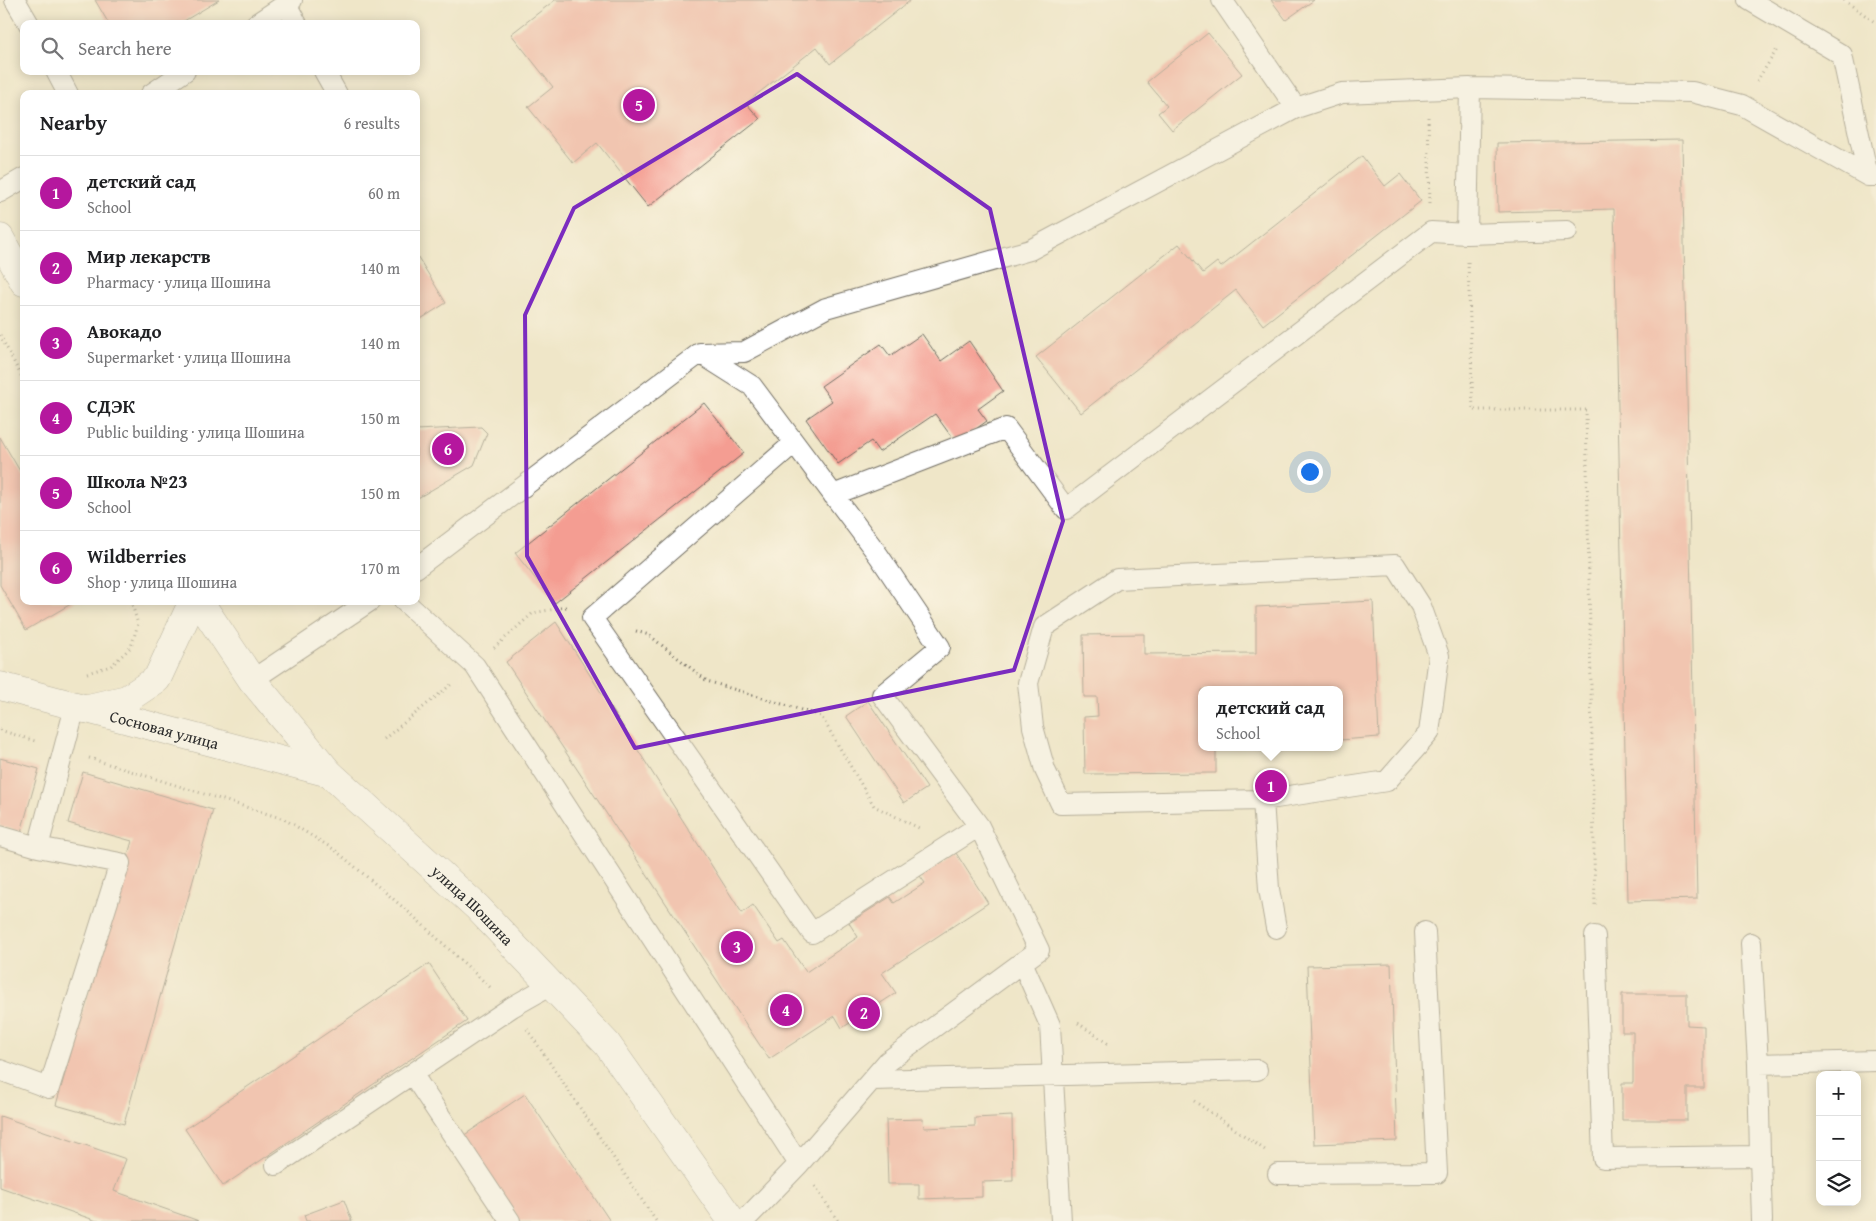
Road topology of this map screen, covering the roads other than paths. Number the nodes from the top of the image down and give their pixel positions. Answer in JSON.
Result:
{"nodes":[{"id":1,"x":15,"y":0,"type":"edge"},
{"id":2,"x":1222,"y":0,"type":"edge"},
{"id":3,"x":1749,"y":0,"type":"edge"},
{"id":4,"x":289,"y":2,"type":"edge"},
{"id":5,"x":27,"y":20,"type":"edge"},
{"id":6,"x":262,"y":20,"type":"edge"},
{"id":7,"x":296,"y":20,"type":"edge"},
{"id":8,"x":58,"y":75,"type":"edge"},
{"id":9,"x":179,"y":75,"type":"edge"},
{"id":10,"x":326,"y":75,"type":"edge"},
{"id":11,"x":1470,"y":88,"type":"junction"},
{"id":12,"x":66,"y":90,"type":"edge"},
{"id":13,"x":157,"y":90,"type":"edge"},
{"id":14,"x":335,"y":90,"type":"edge"},
{"id":15,"x":1296,"y":108,"type":"junction"},
{"id":16,"x":1872,"y":176,"type":"edge"},
{"id":17,"x":20,"y":180,"type":"edge"},
{"id":18,"x":0,"y":192,"type":"edge"},
{"id":19,"x":1567,"y":231,"type":"dead end"},
{"id":20,"x":1467,"y":234,"type":"junction"},
{"id":21,"x":0,"y":238,"type":"edge"},
{"id":22,"x":20,"y":275,"type":"edge"},
{"id":23,"x":700,"y":353,"type":"junction"},
{"id":24,"x":794,"y":443,"type":"junction"},
{"id":25,"x":833,"y":495,"type":"junction"},
{"id":26,"x":420,"y":565,"type":"edge"},
{"id":27,"x":191,"y":605,"type":"edge"},
{"id":28,"x":202,"y":605,"type":"edge"},
{"id":29,"x":364,"y":605,"type":"edge"},
{"id":30,"x":408,"y":605,"type":"edge"},
{"id":31,"x":252,"y":680,"type":"junction"},
{"id":32,"x":0,"y":686,"type":"edge"},
{"id":33,"x":80,"y":708,"type":"junction"},
{"id":34,"x":328,"y":772,"type":"junction"},
{"id":35,"x":1263,"y":800,"type":"junction"},
{"id":36,"x":979,"y":826,"type":"junction"},
{"id":37,"x":0,"y":836,"type":"edge"},
{"id":38,"x":38,"y":847,"type":"junction"},
{"id":39,"x":1276,"y":928,"type":"dead end"},
{"id":40,"x":1425,"y":932,"type":"dead end"},
{"id":41,"x":1595,"y":936,"type":"road end"},
{"id":42,"x":1751,"y":943,"type":"dead end"},
{"id":43,"x":1022,"y":962,"type":"junction"},
{"id":44,"x":551,"y":985,"type":"junction"},
{"id":45,"x":1876,"y":1061,"type":"edge"},
{"id":46,"x":1758,"y":1064,"type":"junction"},
{"id":47,"x":0,"y":1070,"type":"edge"},
{"id":48,"x":1257,"y":1070,"type":"dead end"},
{"id":49,"x":413,"y":1075,"type":"junction"},
{"id":50,"x":1052,"y":1075,"type":"junction"},
{"id":51,"x":873,"y":1080,"type":"junction"},
{"id":52,"x":1760,"y":1156,"type":"junction"},
{"id":53,"x":799,"y":1164,"type":"junction"},
{"id":54,"x":276,"y":1165,"type":"dead end"},
{"id":55,"x":1278,"y":1174,"type":"dead end"},
{"id":56,"x":510,"y":1221,"type":"edge"},
{"id":57,"x":732,"y":1221,"type":"edge"},
{"id":58,"x":744,"y":1221,"type":"edge"},
{"id":59,"x":1061,"y":1221,"type":"edge"},
{"id":60,"x":1762,"y":1221,"type":"edge"}],
"edges":[{"from":1,"to":5,"type":"lane"},
{"from":2,"to":15,"type":"lane"},
{"from":3,"to":16,"type":"lane"},
{"from":4,"to":6,"type":"lane"},
{"from":4,"to":7,"type":"lane"},
{"from":8,"to":12,"type":"lane"},
{"from":9,"to":13,"type":"lane"},
{"from":10,"to":14,"type":"lane"},
{"from":11,"to":15,"type":"lane"},
{"from":11,"to":16,"type":"lane"},
{"from":11,"to":20,"type":"lane"},
{"from":15,"to":23,"type":"lane"},
{"from":17,"to":18,"type":"lane"},
{"from":19,"to":20,"type":"lane"},
{"from":20,"to":25,"type":"lane"},
{"from":21,"to":22,"type":"street"},
{"from":23,"to":24,"type":"lane"},
{"from":23,"to":26,"type":"lane"},
{"from":24,"to":25,"type":"lane"},
{"from":24,"to":36,"type":"lane"},
{"from":25,"to":36,"type":"lane"},
{"from":27,"to":33,"type":"street"},
{"from":28,"to":31,"type":"street","name":"улица Шошина"},
{"from":29,"to":31,"type":"lane"},
{"from":30,"to":53,"type":"lane"},
{"from":31,"to":34,"type":"street","name":"улица Шошина"},
{"from":32,"to":33,"type":"street","name":"Сосновая улица"},
{"from":33,"to":34,"type":"street","name":"Сосновая улица"},
{"from":33,"to":38,"type":"lane"},
{"from":34,"to":44,"type":"street","name":"улица Шошина"},
{"from":35,"to":35,"type":"lane"},
{"from":35,"to":39,"type":"lane"},
{"from":36,"to":43,"type":"lane"},
{"from":37,"to":38,"type":"lane"},
{"from":38,"to":47,"type":"lane"},
{"from":40,"to":55,"type":"lane"},
{"from":41,"to":52,"type":"lane"},
{"from":42,"to":46,"type":"lane"},
{"from":43,"to":50,"type":"lane"},
{"from":43,"to":51,"type":"lane"},
{"from":44,"to":49,"type":"lane"},
{"from":44,"to":57,"type":"street","name":"улица Шошина"},
{"from":45,"to":46,"type":"lane"},
{"from":46,"to":52,"type":"lane"},
{"from":48,"to":50,"type":"lane"},
{"from":49,"to":54,"type":"lane"},
{"from":49,"to":56,"type":"lane"},
{"from":50,"to":51,"type":"lane"},
{"from":50,"to":59,"type":"lane"},
{"from":51,"to":53,"type":"lane"},
{"from":52,"to":60,"type":"lane"},
{"from":53,"to":58,"type":"lane"}]}
